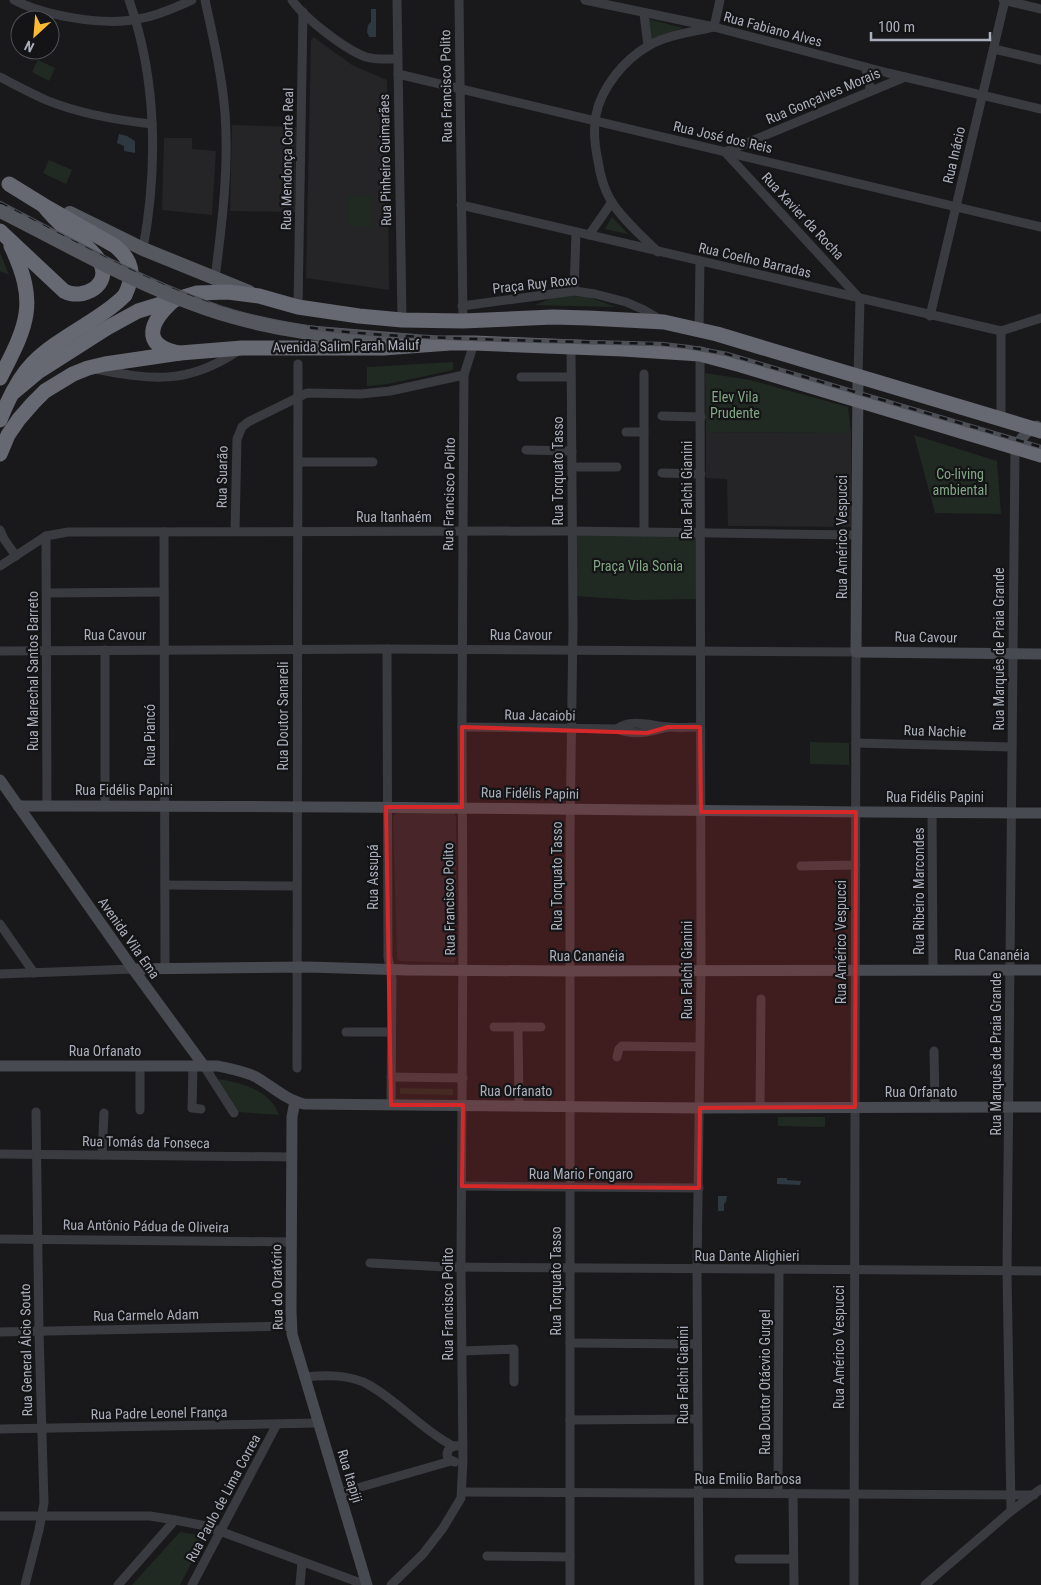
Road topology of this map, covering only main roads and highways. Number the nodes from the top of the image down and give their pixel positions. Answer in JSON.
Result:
{"nodes":[{"id":1,"x":5,"y":181,"type":"edge"},
{"id":2,"x":42,"y":205,"type":"junction"},
{"id":3,"x":0,"y":211,"type":"edge"},
{"id":4,"x":4,"y":234,"type":"edge"},
{"id":5,"x":259,"y":296,"type":"junction"},
{"id":6,"x":176,"y":299,"type":"junction"},
{"id":7,"x":450,"y":343,"type":"junction"},
{"id":8,"x":180,"y":353,"type":"junction"},
{"id":9,"x":0,"y":378,"type":"edge"},
{"id":10,"x":0,"y":405,"type":"edge"},
{"id":11,"x":0,"y":420,"type":"edge"},
{"id":12,"x":1038,"y":428,"type":"edge"},
{"id":13,"x":0,"y":454,"type":"edge"},
{"id":14,"x":1041,"y":455,"type":"edge"}],
"edges":[{"from":1,"to":2,"type":"highway"},
{"from":1,"to":5,"type":"main road"},
{"from":2,"to":4,"type":"highway"},
{"from":2,"to":11,"type":"highway","bridge":true},
{"from":3,"to":7,"type":"main road","bridge":true},
{"from":4,"to":9,"type":"highway"},
{"from":5,"to":6,"type":"highway"},
{"from":5,"to":12,"type":"highway"},
{"from":6,"to":8,"type":"highway"},
{"from":6,"to":10,"type":"highway"},
{"from":7,"to":8,"type":"highway","name":"Avenida Salim Farah Maluf"},
{"from":7,"to":14,"type":"highway","name":"Avenida Salim Farah Maluf"},
{"from":8,"to":13,"type":"highway","name":"Avenida Salim Farah Maluf"}]}
